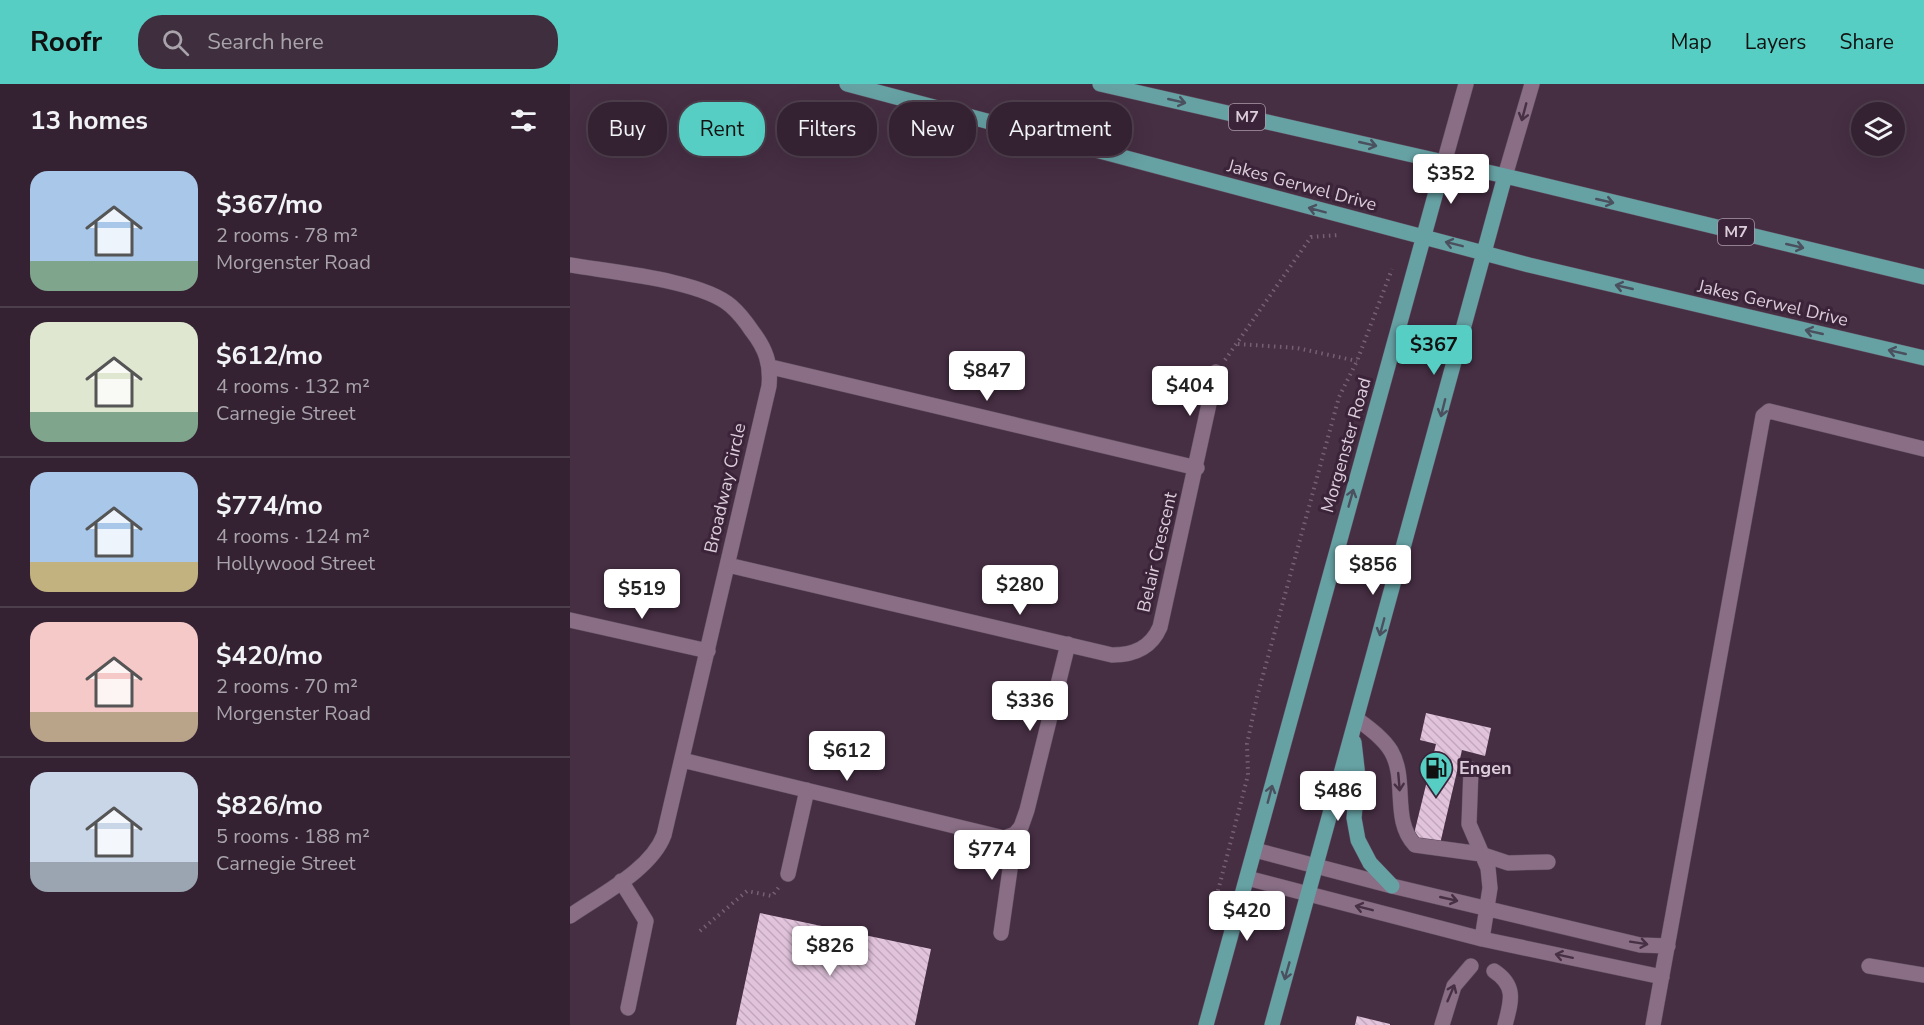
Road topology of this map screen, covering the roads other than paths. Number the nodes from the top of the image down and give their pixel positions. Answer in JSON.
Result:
{"nodes":[{"id":1,"x":847,"y":84,"type":"edge"},
{"id":2,"x":1100,"y":84,"type":"edge"},
{"id":3,"x":1466,"y":84,"type":"edge"},
{"id":4,"x":1532,"y":84,"type":"edge"},
{"id":5,"x":1444,"y":164,"type":"junction"},
{"id":6,"x":1505,"y":176,"type":"junction"},
{"id":7,"x":1425,"y":237,"type":"junction"},
{"id":8,"x":1483,"y":252,"type":"junction"},
{"id":9,"x":570,"y":265,"type":"edge"},
{"id":10,"x":1924,"y":277,"type":"edge"},
{"id":11,"x":1924,"y":358,"type":"edge"},
{"id":12,"x":771,"y":367,"type":"junction"},
{"id":13,"x":1216,"y":372,"type":"road end"},
{"id":14,"x":1924,"y":449,"type":"edge"},
{"id":15,"x":1197,"y":468,"type":"junction"},
{"id":16,"x":728,"y":565,"type":"junction"},
{"id":17,"x":570,"y":620,"type":"edge"},
{"id":18,"x":1068,"y":644,"type":"junction"},
{"id":19,"x":708,"y":651,"type":"junction"},
{"id":20,"x":1355,"y":726,"type":"junction"},
{"id":21,"x":682,"y":760,"type":"junction"},
{"id":22,"x":1471,"y":769,"type":"dead end"},
{"id":23,"x":807,"y":790,"type":"junction"},
{"id":24,"x":1015,"y":834,"type":"junction"},
{"id":25,"x":1255,"y":850,"type":"junction"},
{"id":26,"x":1481,"y":854,"type":"junction"},
{"id":27,"x":1548,"y":862,"type":"dead end"},
{"id":28,"x":1317,"y":867,"type":"junction"},
{"id":29,"x":788,"y":874,"type":"road end"},
{"id":30,"x":1247,"y":878,"type":"junction"},
{"id":31,"x":621,"y":880,"type":"junction"},
{"id":32,"x":1392,"y":886,"type":"junction"},
{"id":33,"x":1309,"y":894,"type":"junction"},
{"id":34,"x":1488,"y":908,"type":"junction"},
{"id":35,"x":570,"y":915,"type":"edge"},
{"id":36,"x":1001,"y":933,"type":"dead end"},
{"id":37,"x":1482,"y":939,"type":"junction"},
{"id":38,"x":1668,"y":946,"type":"junction"},
{"id":39,"x":1471,"y":966,"type":"dead end"},
{"id":40,"x":1869,"y":966,"type":"dead end"},
{"id":41,"x":1494,"y":971,"type":"dead end"},
{"id":42,"x":1924,"y":975,"type":"edge"},
{"id":43,"x":1662,"y":977,"type":"junction"},
{"id":44,"x":628,"y":1008,"type":"dead end"},
{"id":45,"x":1206,"y":1025,"type":"edge"},
{"id":46,"x":1272,"y":1025,"type":"edge"},
{"id":47,"x":1442,"y":1025,"type":"edge"},
{"id":48,"x":1506,"y":1025,"type":"edge"},
{"id":49,"x":1653,"y":1025,"type":"edge"}],
"edges":[{"from":7,"to":1,"type":"main road","name":"Jakes Gerwel Drive","one_way":true},
{"from":2,"to":5,"type":"main road","number":"M7","one_way":true},
{"from":3,"to":5,"type":"street","name":"Morgenster Road"},
{"from":4,"to":6,"type":"street","one_way":true},
{"from":5,"to":6,"type":"main road","number":"M7"},
{"from":5,"to":7,"type":"main road","name":"Morgenster Road"},
{"from":6,"to":8,"type":"main road"},
{"from":6,"to":10,"type":"main road","number":"M7","one_way":true},
{"from":8,"to":7,"type":"main road","name":"Jakes Gerwel Drive","one_way":true},
{"from":25,"to":7,"type":"main road","name":"Morgenster Road","one_way":true},
{"from":11,"to":8,"type":"main road","name":"Jakes Gerwel Drive","one_way":true},
{"from":8,"to":20,"type":"main road","one_way":true},
{"from":9,"to":12,"type":"street"},
{"from":12,"to":15,"type":"street"},
{"from":12,"to":16,"type":"street","name":"Broadway Circle"},
{"from":13,"to":15,"type":"street","name":"Belair Crescent"},
{"from":14,"to":38,"type":"street"},
{"from":15,"to":18,"type":"street","name":"Belair Crescent"},
{"from":16,"to":18,"type":"street","name":"Belair Crescent"},
{"from":16,"to":19,"type":"street","name":"Broadway Circle"},
{"from":17,"to":19,"type":"street"},
{"from":18,"to":24,"type":"street"},
{"from":19,"to":21,"type":"street","name":"Broadway Circle"},
{"from":20,"to":26,"type":"street","one_way":true},
{"from":20,"to":28,"type":"main road"},
{"from":20,"to":32,"type":"main road"},
{"from":21,"to":23,"type":"street"},
{"from":21,"to":31,"type":"street","name":"Broadway Circle"},
{"from":22,"to":26,"type":"street"},
{"from":23,"to":24,"type":"street"},
{"from":23,"to":29,"type":"street"},
{"from":24,"to":36,"type":"street"},
{"from":25,"to":28,"type":"street"},
{"from":25,"to":30,"type":"main road","name":"Morgenster Road"},
{"from":26,"to":27,"type":"street"},
{"from":26,"to":34,"type":"street"},
{"from":28,"to":32,"type":"street"},
{"from":28,"to":33,"type":"main road"},
{"from":30,"to":33,"type":"street"},
{"from":30,"to":45,"type":"main road","name":"Morgenster Road"},
{"from":31,"to":35,"type":"street","name":"Broadway Circle"},
{"from":31,"to":44,"type":"street"},
{"from":32,"to":34,"type":"street","one_way":true},
{"from":37,"to":33,"type":"street","one_way":true},
{"from":33,"to":46,"type":"main road","one_way":true},
{"from":34,"to":37,"type":"street"},
{"from":34,"to":38,"type":"street","one_way":true},
{"from":43,"to":37,"type":"street","one_way":true},
{"from":38,"to":43,"type":"street"},
{"from":47,"to":39,"type":"street","one_way":true},
{"from":40,"to":42,"type":"street"},
{"from":41,"to":48,"type":"street"},
{"from":43,"to":49,"type":"street"}]}
